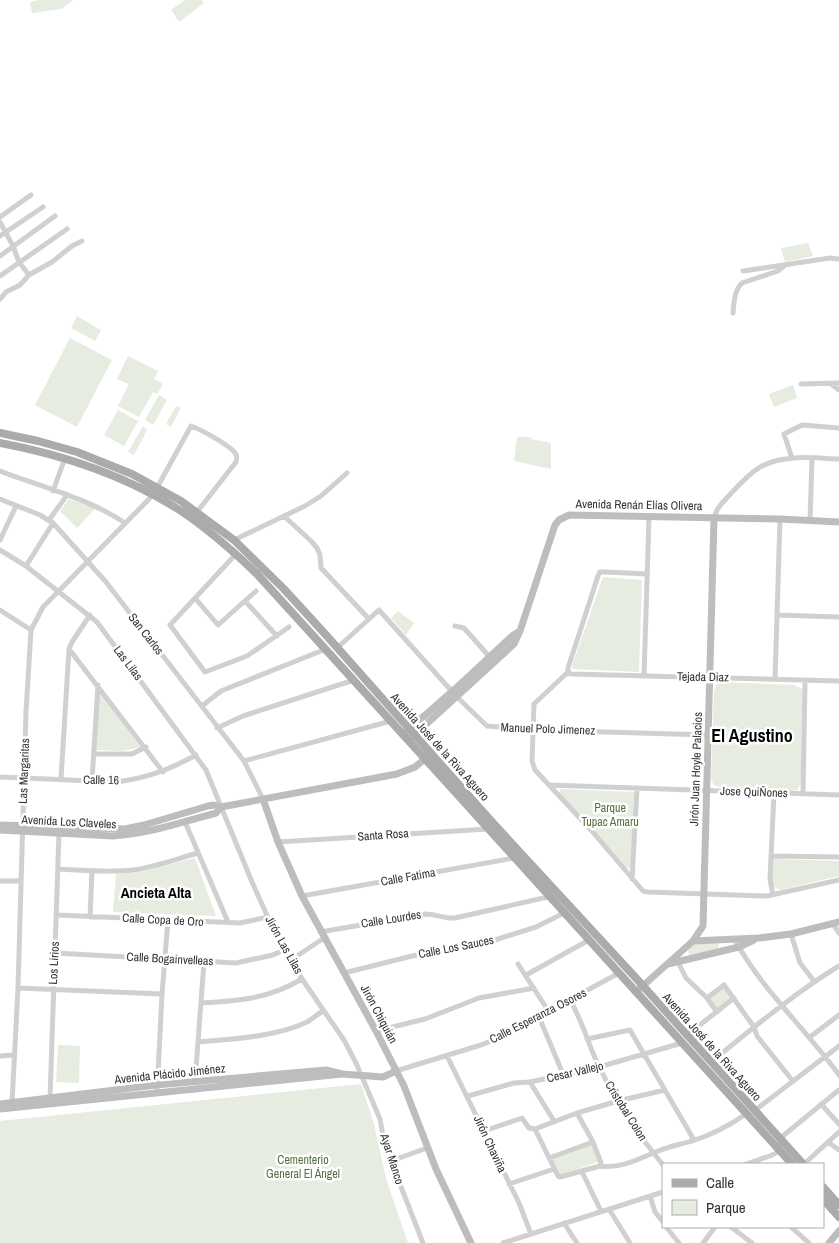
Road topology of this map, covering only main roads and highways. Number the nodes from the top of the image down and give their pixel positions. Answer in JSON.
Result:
{"nodes":[{"id":1,"x":0,"y":433,"type":"edge"},
{"id":2,"x":0,"y":443,"type":"edge"},
{"id":3,"x":67,"y":449,"type":"junction"},
{"id":4,"x":65,"y":458,"type":"junction"},
{"id":5,"x":378,"y":700,"type":"junction"},
{"id":6,"x":409,"y":734,"type":"junction"},
{"id":7,"x":428,"y":756,"type":"junction"},
{"id":8,"x":684,"y":1040,"type":"junction"},
{"id":9,"x":791,"y":1163,"type":"edge"},
{"id":10,"x":802,"y":1163,"type":"edge"},
{"id":11,"x":824,"y":1188,"type":"edge"},
{"id":12,"x":824,"y":1200,"type":"edge"},
{"id":13,"x":839,"y":1205,"type":"edge"},
{"id":14,"x":839,"y":1217,"type":"edge"}],
"edges":[{"from":1,"to":3,"type":"main road","name":"Avenida José de la Riva Aguero"},
{"from":2,"to":4,"type":"main road","name":"Avenida José de la Riva Aguero"},
{"from":3,"to":4,"type":"main road"},
{"from":3,"to":5,"type":"main road","name":"Avenida José de la Riva Aguero"},
{"from":4,"to":5,"type":"main road","name":"Avenida José de la Riva Aguero"},
{"from":5,"to":6,"type":"main road","name":"Avenida José de la Riva Aguero"},
{"from":5,"to":6,"type":"main road","name":"Avenida José de la Riva Aguero"},
{"from":6,"to":7,"type":"main road","name":"Avenida José de la Riva Aguero"},
{"from":7,"to":8,"type":"main road","name":"Avenida José de la Riva Aguero"},
{"from":7,"to":8,"type":"main road","name":"Avenida José de la Riva Aguero"},
{"from":8,"to":9,"type":"main road","name":"Avenida José de la Riva Aguero"},
{"from":8,"to":10,"type":"main road","name":"Avenida José de la Riva Aguero"},
{"from":11,"to":13,"type":"main road"},
{"from":12,"to":14,"type":"main road"}]}
